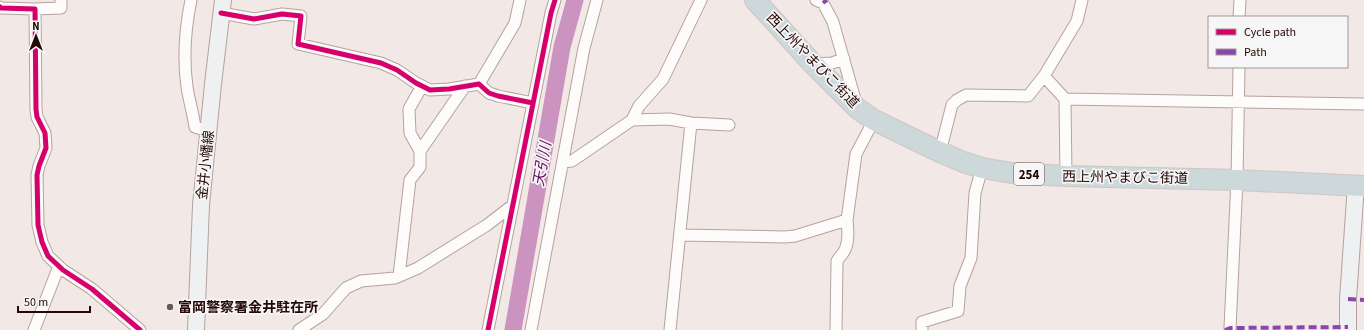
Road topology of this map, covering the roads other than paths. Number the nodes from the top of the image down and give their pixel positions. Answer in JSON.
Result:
{"nodes":[{"id":1,"x":61,"y":0,"type":"edge"},
{"id":2,"x":191,"y":0,"type":"edge"},
{"id":3,"x":520,"y":0,"type":"edge"},
{"id":4,"x":555,"y":0,"type":"edge"},
{"id":5,"x":596,"y":0,"type":"edge"},
{"id":6,"x":701,"y":0,"type":"edge"},
{"id":7,"x":755,"y":0,"type":"edge"},
{"id":8,"x":816,"y":0,"type":"edge"},
{"id":9,"x":1082,"y":0,"type":"edge"},
{"id":10,"x":1240,"y":0,"type":"edge"},
{"id":11,"x":0,"y":7,"type":"edge"},
{"id":12,"x":222,"y":7,"type":"edge"},
{"id":13,"x":35,"y":9,"type":"junction"},
{"id":14,"x":1239,"y":16,"type":"edge"},
{"id":15,"x":844,"y":59,"type":"junction"},
{"id":16,"x":813,"y":64,"type":"junction"},
{"id":17,"x":1239,"y":68,"type":"edge"},
{"id":18,"x":1044,"y":76,"type":"junction"},
{"id":19,"x":479,"y":84,"type":"junction"},
{"id":20,"x":422,"y":86,"type":"junction"},
{"id":21,"x":465,"y":86,"type":"junction"},
{"id":22,"x":1065,"y":99,"type":"junction"},
{"id":23,"x":1239,"y":101,"type":"junction"},
{"id":24,"x":533,"y":103,"type":"junction"},
{"id":25,"x":1364,"y":104,"type":"edge"},
{"id":26,"x":858,"y":108,"type":"junction"},
{"id":27,"x":632,"y":120,"type":"junction"},
{"id":28,"x":874,"y":120,"type":"junction"},
{"id":29,"x":691,"y":123,"type":"junction"},
{"id":30,"x":729,"y":125,"type":"dead end"},
{"id":31,"x":208,"y":131,"type":"junction"},
{"id":32,"x":420,"y":151,"type":"junction"},
{"id":33,"x":940,"y":152,"type":"junction"},
{"id":34,"x":563,"y":162,"type":"junction"},
{"id":35,"x":982,"y":168,"type":"junction"},
{"id":36,"x":1066,"y":176,"type":"junction"},
{"id":37,"x":1237,"y":180,"type":"junction"},
{"id":38,"x":1360,"y":186,"type":"edge"},
{"id":39,"x":513,"y":205,"type":"junction"},
{"id":40,"x":847,"y":220,"type":"junction"},
{"id":41,"x":681,"y":235,"type":"junction"},
{"id":42,"x":59,"y":266,"type":"junction"},
{"id":43,"x":399,"y":276,"type":"junction"},
{"id":44,"x":1230,"y":328,"type":"dead end"},
{"id":45,"x":34,"y":330,"type":"edge"},
{"id":46,"x":140,"y":330,"type":"edge"},
{"id":47,"x":196,"y":330,"type":"edge"},
{"id":48,"x":299,"y":330,"type":"edge"},
{"id":49,"x":488,"y":330,"type":"edge"},
{"id":50,"x":531,"y":330,"type":"edge"},
{"id":51,"x":670,"y":330,"type":"edge"},
{"id":52,"x":836,"y":330,"type":"edge"},
{"id":53,"x":922,"y":330,"type":"edge"},
{"id":54,"x":1348,"y":330,"type":"edge"}],
"edges":[{"from":1,"to":13,"type":"street"},
{"from":2,"to":31,"type":"street"},
{"from":3,"to":19,"type":"street"},
{"from":4,"to":24,"type":"street"},
{"from":5,"to":34,"type":"street"},
{"from":6,"to":27,"type":"street"},
{"from":7,"to":16,"type":"highway","name":"西上州やまびこ街道","number":"254"},
{"from":8,"to":15,"type":"street"},
{"from":9,"to":18,"type":"street"},
{"from":10,"to":14,"type":"street"},
{"from":11,"to":13,"type":"street"},
{"from":12,"to":20,"type":"street"},
{"from":12,"to":31,"type":"main road","name":"金井小幡線"},
{"from":13,"to":42,"type":"street"},
{"from":15,"to":16,"type":"street"},
{"from":15,"to":26,"type":"street"},
{"from":16,"to":26,"type":"highway","name":"西上州やまびこ街道","number":"254"},
{"from":17,"to":23,"type":"street"},
{"from":18,"to":22,"type":"street"},
{"from":18,"to":33,"type":"street"},
{"from":19,"to":21,"type":"street"},
{"from":19,"to":24,"type":"street"},
{"from":20,"to":21,"type":"street"},
{"from":20,"to":32,"type":"street"},
{"from":21,"to":32,"type":"street"},
{"from":22,"to":23,"type":"street"},
{"from":22,"to":36,"type":"street"},
{"from":23,"to":25,"type":"street"},
{"from":23,"to":37,"type":"street"},
{"from":24,"to":39,"type":"street"},
{"from":26,"to":28,"type":"highway","name":"西上州やまびこ街道","number":"254"},
{"from":27,"to":29,"type":"street"},
{"from":27,"to":34,"type":"street"},
{"from":28,"to":33,"type":"highway","name":"西上州やまびこ街道","number":"254"},
{"from":28,"to":40,"type":"street"},
{"from":29,"to":30,"type":"street"},
{"from":29,"to":41,"type":"street"},
{"from":31,"to":47,"type":"main road","name":"金井小幡線"},
{"from":32,"to":43,"type":"street"},
{"from":33,"to":35,"type":"highway","name":"西上州やまびこ街道","number":"254"},
{"from":34,"to":50,"type":"street"},
{"from":35,"to":36,"type":"highway","name":"西上州やまびこ街道","number":"254"},
{"from":35,"to":53,"type":"street"},
{"from":36,"to":37,"type":"highway","name":"西上州やまびこ街道","number":"254"},
{"from":37,"to":38,"type":"highway","name":"西上州やまびこ街道","number":"254"},
{"from":37,"to":44,"type":"street"},
{"from":38,"to":54,"type":"main road"},
{"from":39,"to":43,"type":"street"},
{"from":39,"to":49,"type":"street"},
{"from":40,"to":41,"type":"street"},
{"from":40,"to":52,"type":"street"},
{"from":41,"to":51,"type":"street"},
{"from":42,"to":45,"type":"street"},
{"from":42,"to":46,"type":"street"},
{"from":43,"to":48,"type":"street"}]}
